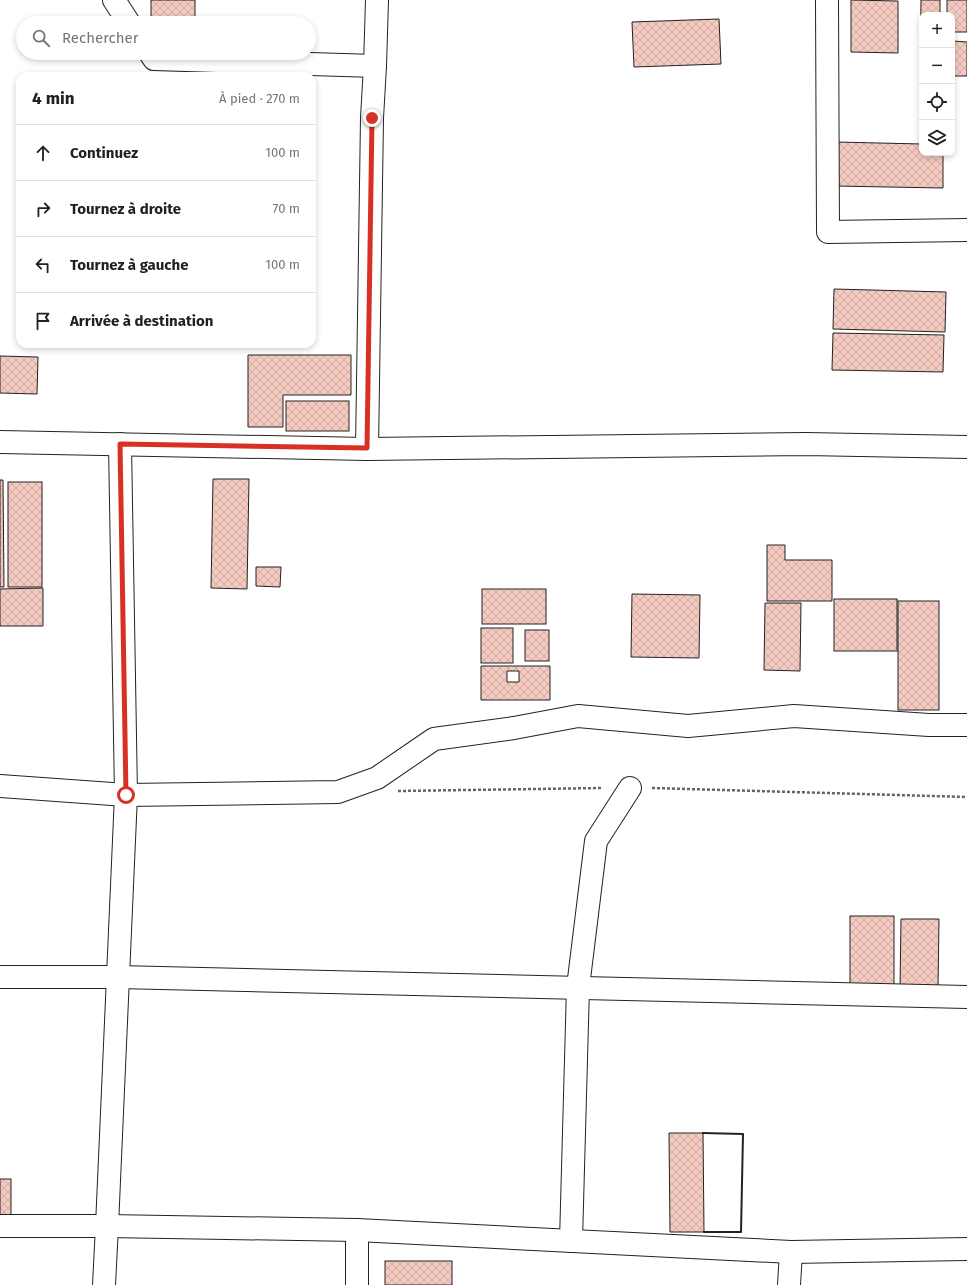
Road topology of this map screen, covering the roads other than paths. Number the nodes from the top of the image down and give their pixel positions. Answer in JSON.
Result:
{"nodes":[{"id":1,"x":114,"y":0,"type":"edge"},
{"id":2,"x":377,"y":0,"type":"edge"},
{"id":3,"x":827,"y":0,"type":"edge"},
{"id":4,"x":125,"y":16,"type":"edge"},
{"id":5,"x":186,"y":60,"type":"edge"},
{"id":6,"x":375,"y":66,"type":"junction"},
{"id":7,"x":967,"y":230,"type":"edge"},
{"id":8,"x":0,"y":442,"type":"edge"},
{"id":9,"x":120,"y":444,"type":"junction"},
{"id":10,"x":967,"y":447,"type":"edge"},
{"id":11,"x":367,"y":448,"type":"junction"},
{"id":12,"x":967,"y":725,"type":"edge"},
{"id":13,"x":0,"y":786,"type":"edge"},
{"id":14,"x":630,"y":788,"type":"dead end"},
{"id":15,"x":126,"y":795,"type":"junction"},
{"id":16,"x":0,"y":977,"type":"edge"},
{"id":17,"x":118,"y":977,"type":"junction"},
{"id":18,"x":578,"y":987,"type":"junction"},
{"id":19,"x":967,"y":997,"type":"edge"},
{"id":20,"x":0,"y":1226,"type":"edge"},
{"id":21,"x":108,"y":1226,"type":"junction"},
{"id":22,"x":357,"y":1230,"type":"junction"},
{"id":23,"x":571,"y":1241,"type":"junction"},
{"id":24,"x":967,"y":1249,"type":"edge"},
{"id":25,"x":791,"y":1252,"type":"junction"},
{"id":26,"x":104,"y":1285,"type":"edge"},
{"id":27,"x":357,"y":1285,"type":"edge"},
{"id":28,"x":789,"y":1285,"type":"edge"}],
"edges":[{"from":1,"to":4,"type":"street"},
{"from":2,"to":6,"type":"street"},
{"from":3,"to":7,"type":"street"},
{"from":5,"to":6,"type":"street"},
{"from":6,"to":11,"type":"street"},
{"from":8,"to":9,"type":"street"},
{"from":9,"to":11,"type":"street"},
{"from":9,"to":15,"type":"street"},
{"from":10,"to":11,"type":"street"},
{"from":12,"to":15,"type":"street"},
{"from":13,"to":15,"type":"street"},
{"from":14,"to":18,"type":"street"},
{"from":15,"to":17,"type":"street"},
{"from":16,"to":17,"type":"street"},
{"from":17,"to":18,"type":"street"},
{"from":17,"to":21,"type":"street"},
{"from":18,"to":19,"type":"street"},
{"from":18,"to":23,"type":"street"},
{"from":20,"to":21,"type":"street"},
{"from":21,"to":22,"type":"street"},
{"from":21,"to":26,"type":"street"},
{"from":22,"to":23,"type":"street"},
{"from":22,"to":27,"type":"street"},
{"from":23,"to":25,"type":"street"},
{"from":24,"to":25,"type":"street"},
{"from":25,"to":28,"type":"street"}]}
